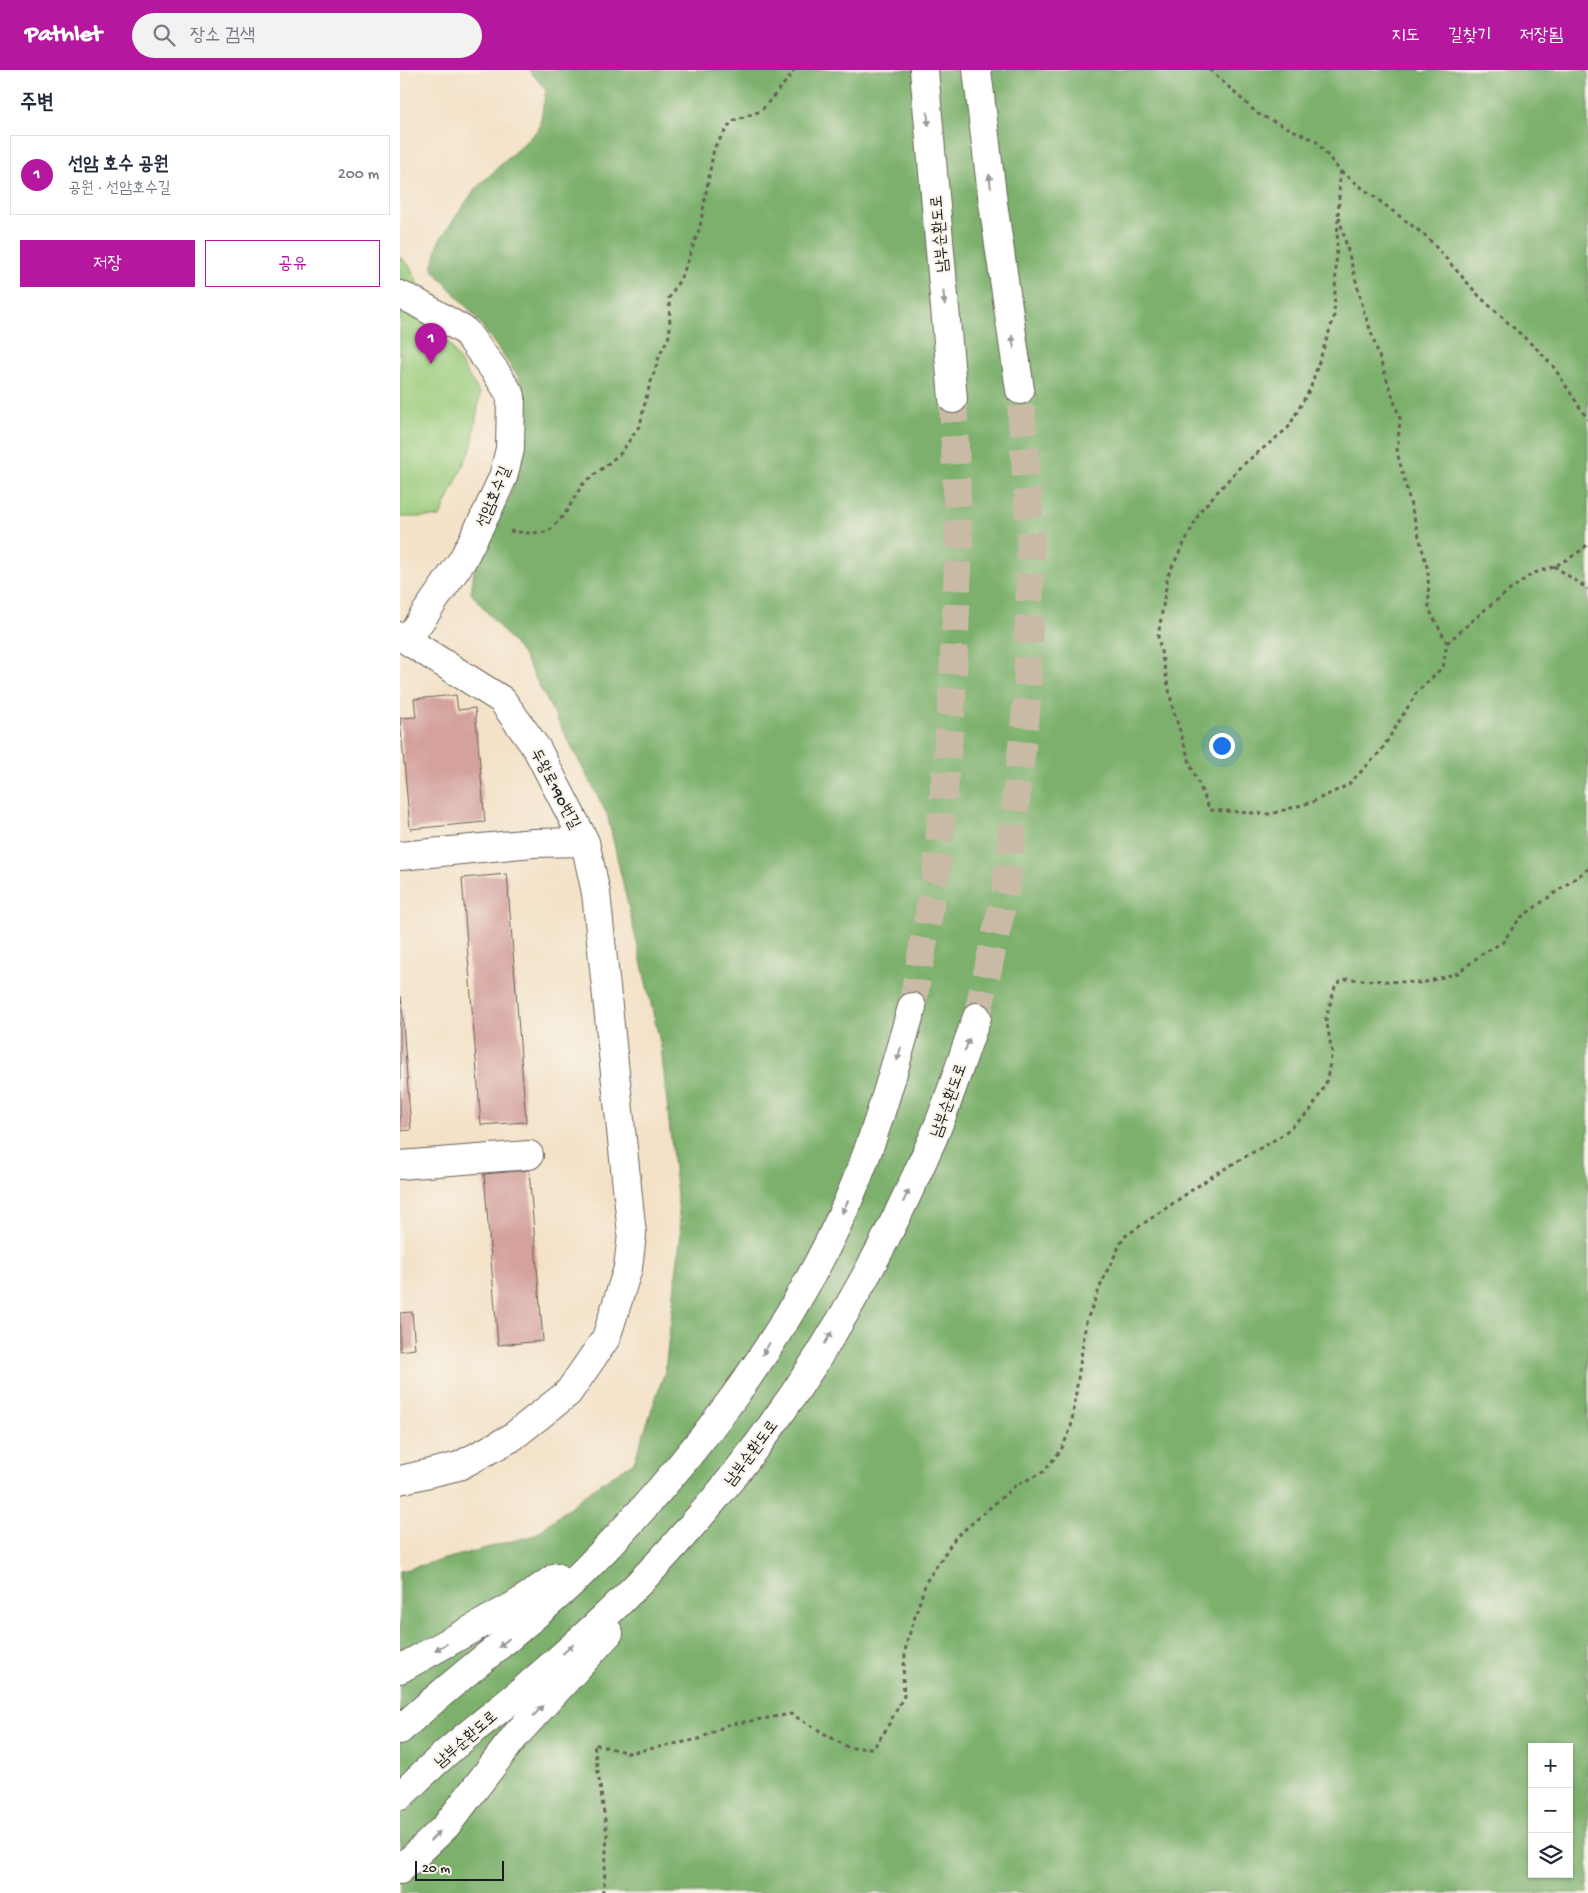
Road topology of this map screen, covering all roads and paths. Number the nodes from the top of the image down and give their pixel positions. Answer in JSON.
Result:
{"nodes":[{"id":1,"x":793,"y":70,"type":"edge"},
{"id":2,"x":924,"y":70,"type":"edge"},
{"id":3,"x":977,"y":70,"type":"edge"},
{"id":4,"x":1210,"y":70,"type":"edge"},
{"id":5,"x":1340,"y":171,"type":"junction"},
{"id":6,"x":1339,"y":216,"type":"junction"},
{"id":7,"x":400,"y":295,"type":"edge"},
{"id":8,"x":1020,"y":390,"type":"tunnel mouth"},
{"id":9,"x":953,"y":399,"type":"tunnel mouth"},
{"id":10,"x":1588,"y":420,"type":"edge"},
{"id":11,"x":488,"y":510,"type":"junction"},
{"id":12,"x":1588,"y":544,"type":"edge"},
{"id":13,"x":1554,"y":566,"type":"junction"},
{"id":14,"x":1588,"y":589,"type":"edge"},
{"id":15,"x":403,"y":638,"type":"edge"},
{"id":16,"x":1447,"y":643,"type":"junction"},
{"id":17,"x":585,"y":842,"type":"junction"},
{"id":18,"x":400,"y":856,"type":"edge"},
{"id":19,"x":1588,"y":869,"type":"edge"},
{"id":20,"x":912,"y":1007,"type":"tunnel mouth"},
{"id":21,"x":977,"y":1017,"type":"tunnel mouth"},
{"id":22,"x":529,"y":1155,"type":"dead end"},
{"id":23,"x":400,"y":1165,"type":"edge"},
{"id":24,"x":742,"y":1465,"type":"junction"},
{"id":25,"x":400,"y":1480,"type":"edge"},
{"id":26,"x":653,"y":1500,"type":"junction"},
{"id":27,"x":400,"y":1669,"type":"edge"},
{"id":28,"x":400,"y":1730,"type":"edge"},
{"id":29,"x":400,"y":1796,"type":"edge"},
{"id":30,"x":400,"y":1870,"type":"edge"},
{"id":31,"x":602,"y":1893,"type":"edge"}],
"edges":[{"from":1,"to":11,"type":"path"},
{"from":2,"to":9,"type":"main road","name":"남부순환도로","one_way":true},
{"from":8,"to":3,"type":"main road","one_way":true},
{"from":4,"to":5,"type":"path"},
{"from":5,"to":6,"type":"path"},
{"from":5,"to":10,"type":"path"},
{"from":6,"to":16,"type":"path"},
{"from":6,"to":16,"type":"path"},
{"from":7,"to":11,"type":"main road","name":"선암호수길"},
{"from":11,"to":15,"type":"main road","name":"선암호수길"},
{"from":12,"to":13,"type":"path"},
{"from":13,"to":14,"type":"path"},
{"from":13,"to":16,"type":"path"},
{"from":15,"to":17,"type":"main road","name":"두왕로190번길"},
{"from":17,"to":18,"type":"main road","name":"두왕로190번길"},
{"from":17,"to":25,"type":"main road"},
{"from":19,"to":31,"type":"path"},
{"from":20,"to":26,"type":"main road","one_way":true},
{"from":24,"to":21,"type":"main road","name":"남부순환도로","one_way":true},
{"from":22,"to":23,"type":"main road"},
{"from":29,"to":24,"type":"main road","name":"남부순환도로","one_way":true},
{"from":30,"to":24,"type":"main road","one_way":true},
{"from":26,"to":27,"type":"main road","one_way":true},
{"from":26,"to":28,"type":"main road","one_way":true}]}
